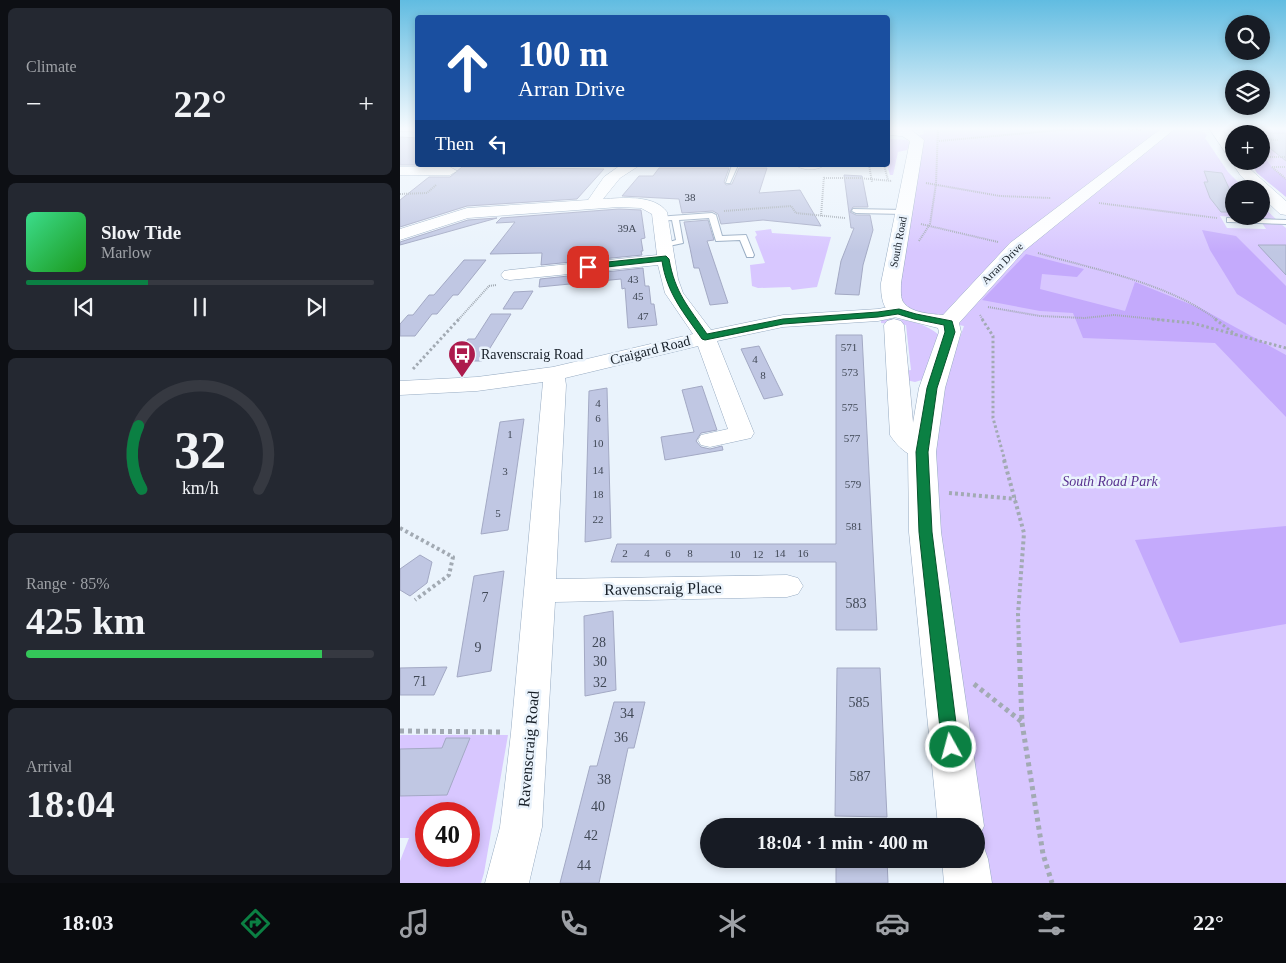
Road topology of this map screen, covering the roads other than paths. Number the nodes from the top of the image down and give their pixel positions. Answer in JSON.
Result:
{"nodes":[{"id":1,"x":440,"y":169,"type":"edge"},
{"id":2,"x":620,"y":169,"type":"edge"},
{"id":3,"x":733,"y":169,"type":"edge"},
{"id":4,"x":912,"y":169,"type":"edge"},
{"id":5,"x":1118,"y":169,"type":"edge"},
{"id":6,"x":1244,"y":170,"type":"edge"},
{"id":7,"x":400,"y":171,"type":"edge"},
{"id":8,"x":728,"y":182,"type":"dead end"},
{"id":9,"x":593,"y":204,"type":"junction"},
{"id":10,"x":1286,"y":210,"type":"edge"},
{"id":11,"x":856,"y":211,"type":"dead end"},
{"id":12,"x":903,"y":217,"type":"junction"},
{"id":13,"x":668,"y":218,"type":"junction"},
{"id":14,"x":1270,"y":221,"type":"edge"},
{"id":15,"x":1286,"y":222,"type":"edge"},
{"id":16,"x":400,"y":235,"type":"edge"},
{"id":17,"x":665,"y":252,"type":"junction"},
{"id":18,"x":750,"y":254,"type":"dead end"},
{"id":19,"x":511,"y":274,"type":"road end"},
{"id":20,"x":897,"y":318,"type":"junction"},
{"id":21,"x":948,"y":323,"type":"junction"},
{"id":22,"x":705,"y":337,"type":"junction"},
{"id":23,"x":553,"y":374,"type":"junction"},
{"id":24,"x":898,"y":385,"type":"junction"},
{"id":25,"x":400,"y":388,"type":"edge"},
{"id":26,"x":932,"y":388,"type":"junction"},
{"id":27,"x":710,"y":440,"type":"dead end"},
{"id":28,"x":922,"y":452,"type":"junction"},
{"id":29,"x":787,"y":586,"type":"dead end"},
{"id":30,"x":539,"y":591,"type":"junction"},
{"id":31,"x":960,"y":818,"type":"edge"},
{"id":32,"x":966,"y":868,"type":"edge"},
{"id":33,"x":507,"y":883,"type":"edge"},
{"id":34,"x":968,"y":883,"type":"edge"}],
"edges":[{"from":1,"to":7,"type":"street"},
{"from":2,"to":9,"type":"street"},
{"from":3,"to":8,"type":"lane"},
{"from":4,"to":12,"type":"street","name":"South Road"},
{"from":5,"to":21,"type":"street","name":"Arran Drive"},
{"from":6,"to":10,"type":"street"},
{"from":9,"to":13,"type":"street"},
{"from":9,"to":16,"type":"street"},
{"from":11,"to":12,"type":"lane"},
{"from":12,"to":20,"type":"street","name":"South Road"},
{"from":13,"to":17,"type":"street"},
{"from":13,"to":18,"type":"lane"},
{"from":14,"to":15,"type":"lane"},
{"from":17,"to":19,"type":"street"},
{"from":17,"to":22,"type":"street"},
{"from":20,"to":21,"type":"street"},
{"from":20,"to":22,"type":"street","name":"Craigard Road"},
{"from":20,"to":24,"type":"street","name":"South Road"},
{"from":21,"to":26,"type":"street"},
{"from":22,"to":23,"type":"street","name":"Craigard Road"},
{"from":22,"to":27,"type":"street"},
{"from":23,"to":25,"type":"street","name":"Craigard Road"},
{"from":23,"to":30,"type":"street","name":"Ravenscraig Road"},
{"from":24,"to":26,"type":"street"},
{"from":24,"to":28,"type":"street","name":"South Road"},
{"from":26,"to":28,"type":"street"},
{"from":28,"to":31,"type":"street"},
{"from":29,"to":30,"type":"street","name":"Ravenscraig Place"},
{"from":30,"to":33,"type":"street","name":"Ravenscraig Road"},
{"from":32,"to":34,"type":"street"}]}
